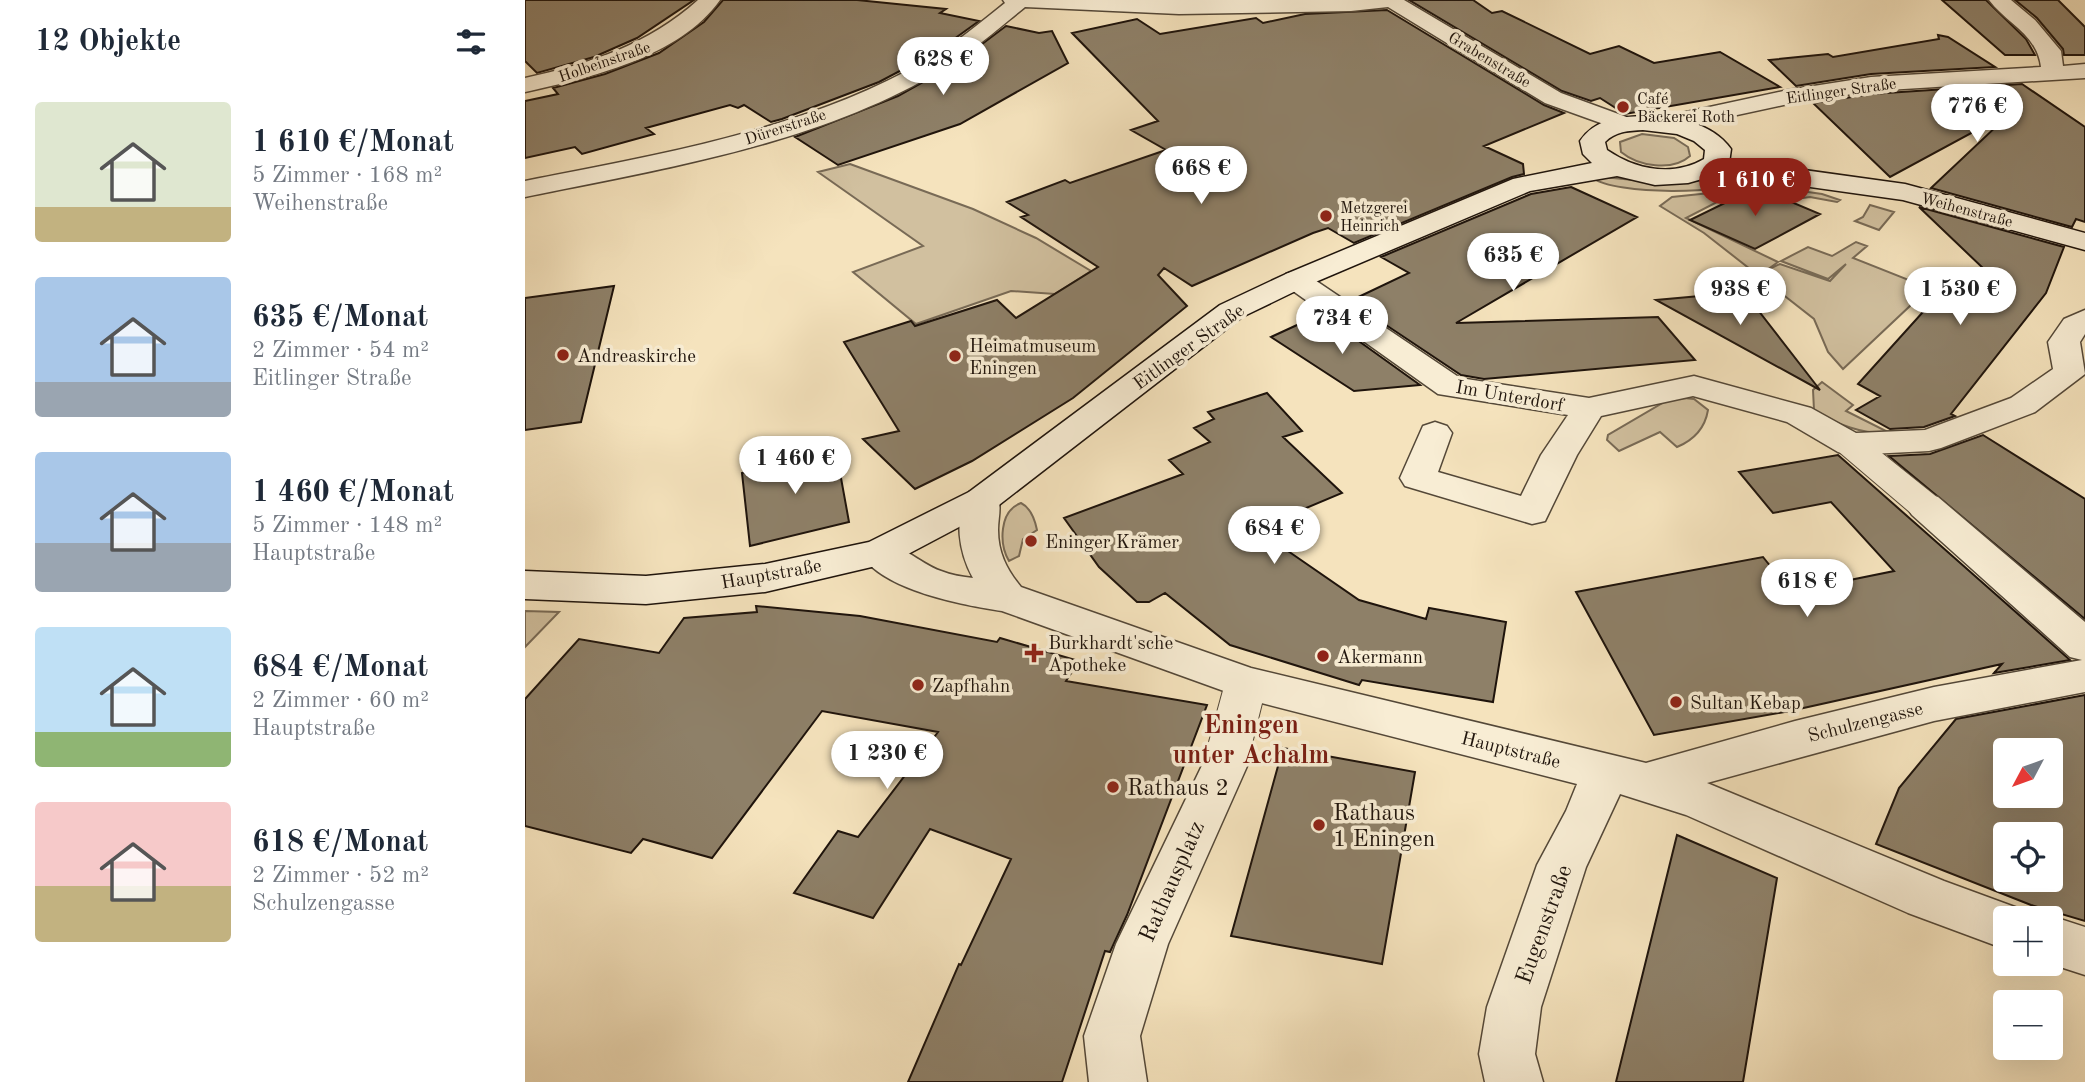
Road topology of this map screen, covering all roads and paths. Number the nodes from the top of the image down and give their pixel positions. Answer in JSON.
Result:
{"nodes":[{"id":1,"x":710,"y":0,"type":"edge"},
{"id":2,"x":1306,"y":0,"type":"edge"},
{"id":3,"x":1391,"y":0,"type":"edge"},
{"id":4,"x":1999,"y":0,"type":"edge"},
{"id":5,"x":1016,"y":1,"type":"edge"},
{"id":6,"x":1280,"y":5,"type":"junction"},
{"id":7,"x":2053,"y":73,"type":"junction"},
{"id":8,"x":2084,"y":83,"type":"edge"},
{"id":9,"x":525,"y":85,"type":"edge"},
{"id":10,"x":1553,"y":98,"type":"junction"},
{"id":11,"x":1715,"y":114,"type":"junction"},
{"id":12,"x":1623,"y":124,"type":"junction"},
{"id":13,"x":1663,"y":124,"type":"junction"},
{"id":14,"x":1594,"y":141,"type":"junction"},
{"id":15,"x":1709,"y":152,"type":"junction"},
{"id":16,"x":1619,"y":168,"type":"junction"},
{"id":17,"x":1522,"y":185,"type":"junction"},
{"id":18,"x":525,"y":189,"type":"edge"},
{"id":19,"x":2085,"y":242,"type":"edge"},
{"id":20,"x":1296,"y":280,"type":"junction"},
{"id":21,"x":2085,"y":319,"type":"edge"},
{"id":22,"x":1589,"y":408,"type":"junction"},
{"id":23,"x":1435,"y":433,"type":"dead end"},
{"id":24,"x":1850,"y":444,"type":"junction"},
{"id":25,"x":982,"y":500,"type":"junction"},
{"id":26,"x":1925,"y":506,"type":"joint"},
{"id":27,"x":880,"y":552,"type":"junction"},
{"id":28,"x":525,"y":586,"type":"edge"},
{"id":29,"x":1007,"y":597,"type":"junction"},
{"id":30,"x":2085,"y":646,"type":"edge"},
{"id":31,"x":2085,"y":676,"type":"edge"},
{"id":32,"x":1246,"y":683,"type":"junction"},
{"id":33,"x":1225,"y":764,"type":"joint"},
{"id":34,"x":1627,"y":776,"type":"junction"},
{"id":35,"x":1993,"y":922,"type":"edge"},
{"id":36,"x":2063,"y":944,"type":"edge"},
{"id":37,"x":2085,"y":951,"type":"edge"},
{"id":38,"x":1118,"y":1082,"type":"edge"},
{"id":39,"x":1514,"y":1082,"type":"edge"}],
"edges":[{"from":1,"to":9,"type":"street","name":"Holbeinstraße"},
{"from":2,"to":6,"type":"street"},
{"from":3,"to":6,"type":"street"},
{"from":3,"to":10,"type":"street","name":"Grabenstraße"},
{"from":4,"to":7,"type":"street"},
{"from":5,"to":6,"type":"street"},
{"from":5,"to":18,"type":"street","name":"Dürerstraße"},
{"from":7,"to":8,"type":"street"},
{"from":7,"to":11,"type":"street","name":"Eitlinger Straße"},
{"from":10,"to":12,"type":"street","name":"Grabenstraße"},
{"from":10,"to":14,"type":"street","name":"Grabenstraße"},
{"from":11,"to":13,"type":"street","name":"Eitlinger Straße"},
{"from":11,"to":15,"type":"street"},
{"from":12,"to":13,"type":"street"},
{"from":12,"to":14,"type":"street","name":"Eitlinger Straße"},
{"from":13,"to":15,"type":"street"},
{"from":14,"to":16,"type":"street","name":"Grabenstraße"},
{"from":14,"to":17,"type":"street","name":"Eitlinger Straße"},
{"from":15,"to":16,"type":"street"},
{"from":15,"to":19,"type":"street","name":"Weihenstraße"},
{"from":16,"to":17,"type":"street","name":"Eitlinger Straße"},
{"from":17,"to":20,"type":"street","name":"Eitlinger Straße"},
{"from":20,"to":22,"type":"street","name":"Im Unterdorf"},
{"from":20,"to":25,"type":"street","name":"Eitlinger Straße"},
{"from":21,"to":24,"type":"street"},
{"from":22,"to":23,"type":"street","name":"Im Unterdorf"},
{"from":22,"to":24,"type":"street","name":"Im Unterdorf"},
{"from":24,"to":26,"type":"street"},
{"from":25,"to":27,"type":"street","name":"Eitlinger Straße"},
{"from":25,"to":29,"type":"street"},
{"from":26,"to":30,"type":"street"},
{"from":27,"to":28,"type":"street","name":"Hauptstraße"},
{"from":27,"to":29,"type":"street","name":"Hauptstraße"},
{"from":29,"to":32,"type":"street","name":"Hauptstraße"},
{"from":31,"to":34,"type":"street","name":"Schulzengasse"},
{"from":32,"to":33,"type":"street","name":"Rathausplatz"},
{"from":32,"to":34,"type":"street","name":"Hauptstraße"},
{"from":33,"to":38,"type":"street","name":"Rathausplatz"},
{"from":34,"to":35,"type":"street","name":"Hauptstraße"},
{"from":34,"to":39,"type":"street","name":"Eugenstraße"},
{"from":36,"to":37,"type":"street"}]}
